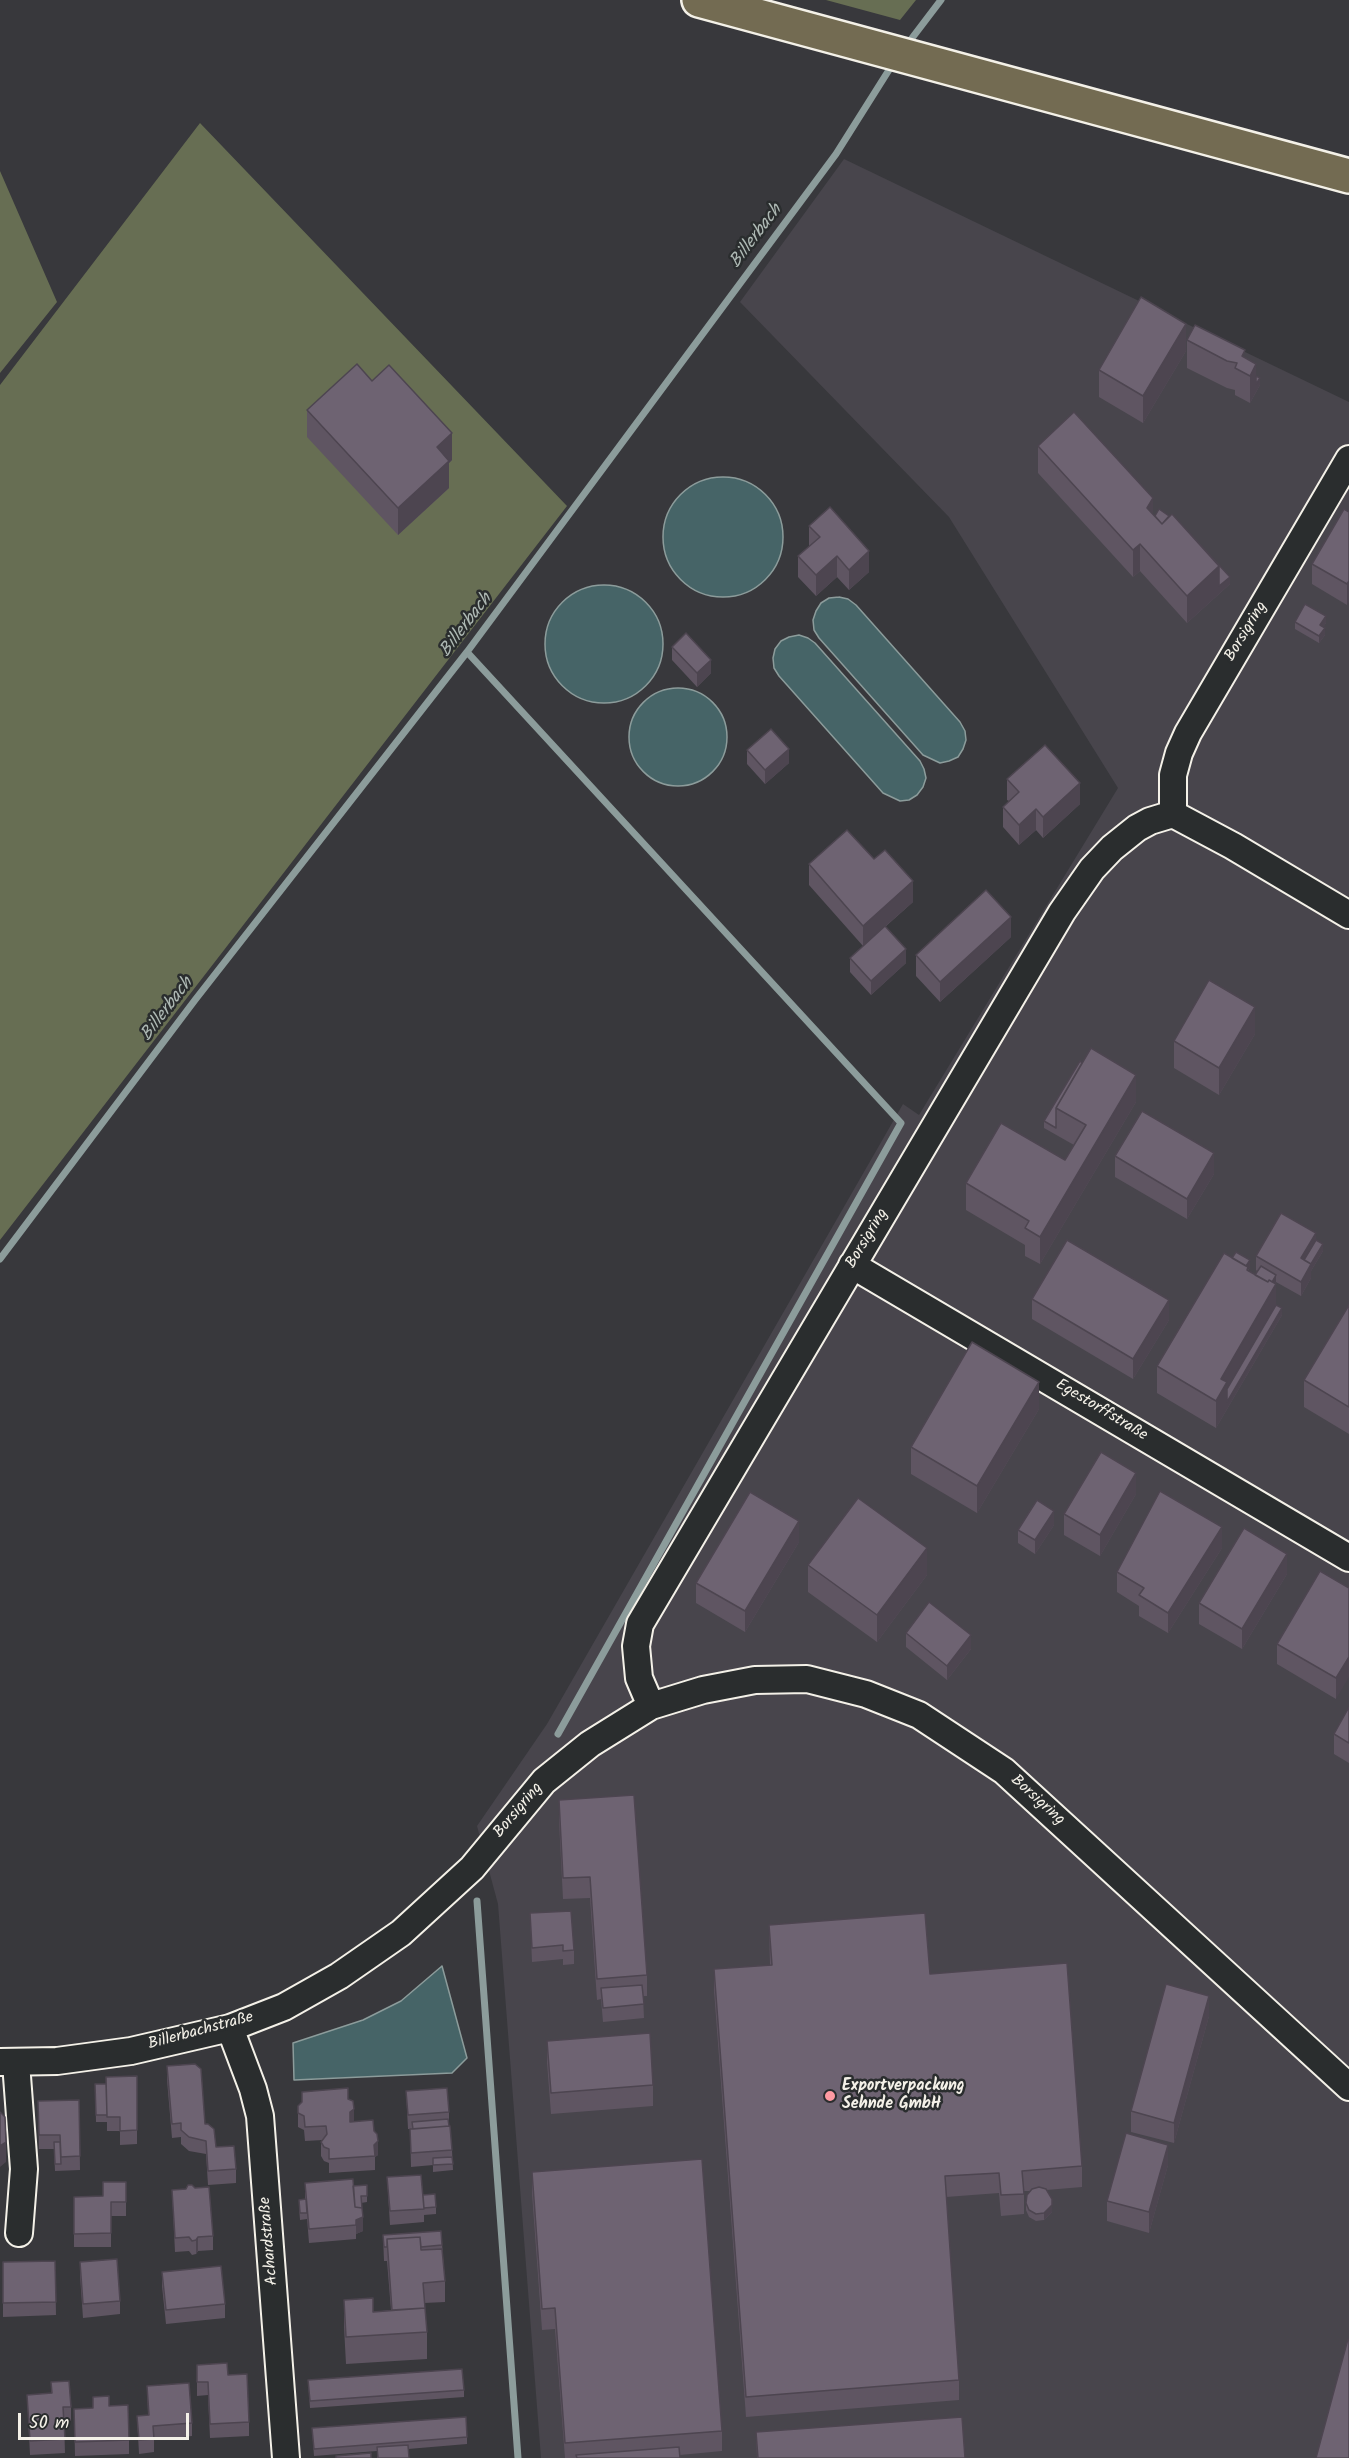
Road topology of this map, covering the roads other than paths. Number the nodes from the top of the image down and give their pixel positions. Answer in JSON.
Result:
{"nodes":[{"id":1,"x":699,"y":0,"type":"edge"},
{"id":2,"x":1349,"y":176,"type":"edge"},
{"id":3,"x":1349,"y":459,"type":"edge"},
{"id":4,"x":1173,"y":814,"type":"junction"},
{"id":5,"x":1349,"y":915,"type":"edge"},
{"id":6,"x":852,"y":1265,"type":"junction"},
{"id":7,"x":1349,"y":1558,"type":"edge"},
{"id":8,"x":651,"y":1706,"type":"junction"},
{"id":9,"x":401,"y":1933,"type":"joint"},
{"id":10,"x":230,"y":2028,"type":"junction"},
{"id":11,"x":8,"y":2062,"type":"edge"},
{"id":12,"x":1349,"y":2087,"type":"edge"},
{"id":13,"x":19,"y":2233,"type":"dead end"},
{"id":14,"x":286,"y":2458,"type":"edge"}],
"edges":[{"from":1,"to":2,"type":"main road"},
{"from":3,"to":4,"type":"street","name":"Borsigring"},
{"from":4,"to":5,"type":"street"},
{"from":4,"to":6,"type":"street","name":"Borsigring"},
{"from":6,"to":7,"type":"street","name":"Egestorffstraße"},
{"from":6,"to":8,"type":"street","name":"Borsigring"},
{"from":8,"to":9,"type":"street","name":"Borsigring"},
{"from":8,"to":12,"type":"street","name":"Borsigring"},
{"from":9,"to":10,"type":"street","name":"Billerbachstraße"},
{"from":10,"to":11,"type":"street","name":"Billerbachstraße"},
{"from":10,"to":14,"type":"street","name":"Achardstraße"},
{"from":11,"to":13,"type":"street","name":"Billerbachstraße"}]}
